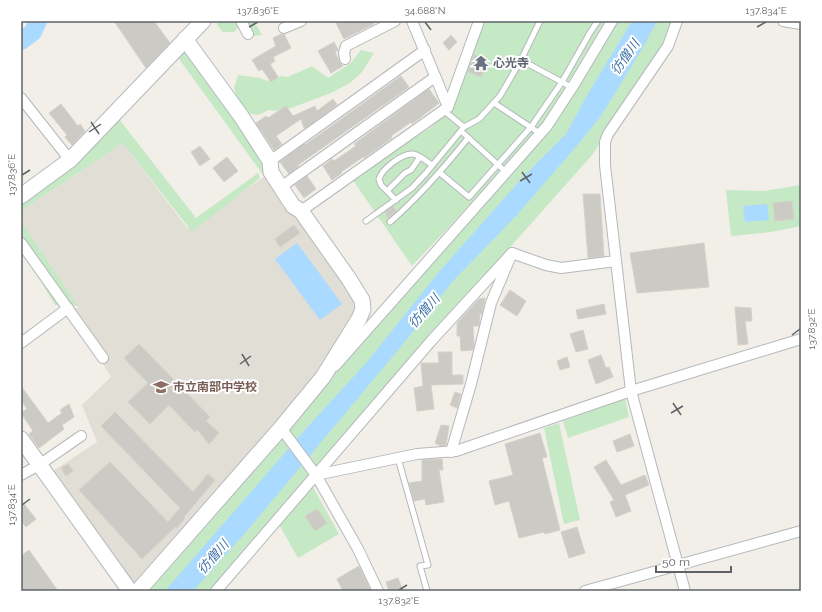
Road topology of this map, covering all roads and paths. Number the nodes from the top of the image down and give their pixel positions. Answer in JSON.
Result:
{"nodes":[{"id":1,"x":203,"y":21,"type":"edge"},
{"id":2,"x":241,"y":21,"type":"edge"},
{"id":3,"x":302,"y":21,"type":"edge"},
{"id":4,"x":395,"y":21,"type":"edge"},
{"id":5,"x":412,"y":21,"type":"edge"},
{"id":6,"x":479,"y":21,"type":"edge"},
{"id":7,"x":540,"y":21,"type":"edge"},
{"id":8,"x":598,"y":21,"type":"edge"},
{"id":9,"x":612,"y":21,"type":"edge"},
{"id":10,"x":677,"y":21,"type":"edge"},
{"id":11,"x":783,"y":21,"type":"edge"},
{"id":12,"x":801,"y":24,"type":"edge"},
{"id":13,"x":284,"y":28,"type":"dead end"},
{"id":14,"x":248,"y":34,"type":"dead end"},
{"id":15,"x":185,"y":39,"type":"junction"},
{"id":16,"x":425,"y":50,"type":"junction"},
{"id":17,"x":345,"y":59,"type":"dead end"},
{"id":18,"x":521,"y":60,"type":"junction"},
{"id":19,"x":436,"y":77,"type":"junction"},
{"id":20,"x":562,"y":82,"type":"junction"},
{"id":21,"x":573,"y":88,"type":"junction"},
{"id":22,"x":21,"y":98,"type":"edge"},
{"id":23,"x":494,"y":103,"type":"junction"},
{"id":24,"x":445,"y":108,"type":"junction"},
{"id":25,"x":531,"y":127,"type":"junction"},
{"id":26,"x":462,"y":129,"type":"junction"},
{"id":27,"x":541,"y":134,"type":"junction"},
{"id":28,"x":468,"y":138,"type":"junction"},
{"id":29,"x":420,"y":157,"type":"junction"},
{"id":30,"x":70,"y":160,"type":"junction"},
{"id":31,"x":270,"y":161,"type":"junction"},
{"id":32,"x":432,"y":165,"type":"junction"},
{"id":33,"x":498,"y":165,"type":"junction"},
{"id":34,"x":507,"y":172,"type":"junction"},
{"id":35,"x":440,"y":173,"type":"junction"},
{"id":36,"x":281,"y":187,"type":"junction"},
{"id":37,"x":387,"y":191,"type":"junction"},
{"id":38,"x":21,"y":196,"type":"edge"},
{"id":39,"x":396,"y":200,"type":"junction"},
{"id":40,"x":301,"y":212,"type":"junction"},
{"id":41,"x":366,"y":221,"type":"dead end"},
{"id":42,"x":390,"y":222,"type":"dead end"},
{"id":43,"x":21,"y":243,"type":"edge"},
{"id":44,"x":512,"y":253,"type":"junction"},
{"id":45,"x":616,"y":262,"type":"junction"},
{"id":46,"x":68,"y":308,"type":"junction"},
{"id":47,"x":801,"y":339,"type":"edge"},
{"id":48,"x":21,"y":343,"type":"edge"},
{"id":49,"x":103,"y":358,"type":"dead end"},
{"id":50,"x":323,"y":376,"type":"junction"},
{"id":51,"x":631,"y":391,"type":"junction"},
{"id":52,"x":281,"y":428,"type":"junction"},
{"id":53,"x":81,"y":436,"type":"dead end"},
{"id":54,"x":21,"y":439,"type":"edge"},
{"id":55,"x":451,"y":452,"type":"junction"},
{"id":56,"x":398,"y":458,"type":"junction"},
{"id":57,"x":40,"y":465,"type":"junction"},
{"id":58,"x":314,"y":474,"type":"junction"},
{"id":59,"x":21,"y":475,"type":"edge"},
{"id":60,"x":801,"y":531,"type":"edge"},
{"id":61,"x":678,"y":565,"type":"junction"},
{"id":62,"x":130,"y":591,"type":"edge"},
{"id":63,"x":138,"y":591,"type":"edge"},
{"id":64,"x":216,"y":591,"type":"edge"},
{"id":65,"x":378,"y":591,"type":"edge"},
{"id":66,"x":427,"y":591,"type":"edge"},
{"id":67,"x":585,"y":591,"type":"edge"},
{"id":68,"x":685,"y":591,"type":"edge"}],
"edges":[{"from":1,"to":15,"type":"street"},
{"from":2,"to":14,"type":"street"},
{"from":3,"to":13,"type":"street"},
{"from":4,"to":17,"type":"street"},
{"from":5,"to":16,"type":"street"},
{"from":6,"to":24,"type":"street"},
{"from":7,"to":18,"type":"lane"},
{"from":8,"to":20,"type":"lane"},
{"from":9,"to":21,"type":"street"},
{"from":10,"to":45,"type":"street"},
{"from":11,"to":12,"type":"street"},
{"from":15,"to":30,"type":"street"},
{"from":15,"to":31,"type":"street"},
{"from":16,"to":19,"type":"street"},
{"from":16,"to":31,"type":"street"},
{"from":18,"to":20,"type":"lane"},
{"from":18,"to":23,"type":"lane"},
{"from":19,"to":24,"type":"street"},
{"from":19,"to":36,"type":"street"},
{"from":20,"to":21,"type":"lane"},
{"from":20,"to":25,"type":"lane"},
{"from":21,"to":27,"type":"street"},
{"from":22,"to":30,"type":"street"},
{"from":23,"to":25,"type":"lane"},
{"from":23,"to":26,"type":"lane"},
{"from":24,"to":26,"type":"lane"},
{"from":24,"to":40,"type":"street"},
{"from":25,"to":27,"type":"lane"},
{"from":25,"to":33,"type":"lane"},
{"from":26,"to":28,"type":"lane"},
{"from":26,"to":32,"type":"lane"},
{"from":27,"to":34,"type":"street"},
{"from":28,"to":33,"type":"lane"},
{"from":28,"to":35,"type":"lane"},
{"from":29,"to":32,"type":"lane"},
{"from":29,"to":37,"type":"lane"},
{"from":29,"to":37,"type":"lane"},
{"from":30,"to":38,"type":"street"},
{"from":31,"to":36,"type":"street"},
{"from":32,"to":39,"type":"lane"},
{"from":33,"to":34,"type":"lane"},
{"from":33,"to":35,"type":"lane"},
{"from":34,"to":50,"type":"street"},
{"from":35,"to":42,"type":"lane"},
{"from":36,"to":40,"type":"street"},
{"from":37,"to":39,"type":"lane"},
{"from":39,"to":41,"type":"lane"},
{"from":40,"to":50,"type":"street"},
{"from":43,"to":46,"type":"street"},
{"from":44,"to":45,"type":"street"},
{"from":44,"to":55,"type":"street"},
{"from":44,"to":58,"type":"street"},
{"from":45,"to":51,"type":"street"},
{"from":46,"to":48,"type":"street"},
{"from":46,"to":49,"type":"street"},
{"from":47,"to":51,"type":"street"},
{"from":50,"to":52,"type":"street"},
{"from":51,"to":55,"type":"street"},
{"from":51,"to":61,"type":"street"},
{"from":52,"to":58,"type":"street"},
{"from":52,"to":63,"type":"street"},
{"from":53,"to":57,"type":"street"},
{"from":54,"to":57,"type":"street"},
{"from":55,"to":56,"type":"street"},
{"from":56,"to":58,"type":"street"},
{"from":56,"to":66,"type":"lane"},
{"from":57,"to":59,"type":"street"},
{"from":57,"to":62,"type":"street"},
{"from":58,"to":64,"type":"street"},
{"from":58,"to":65,"type":"street"},
{"from":60,"to":61,"type":"street"},
{"from":61,"to":67,"type":"street"},
{"from":61,"to":68,"type":"street"}]}
